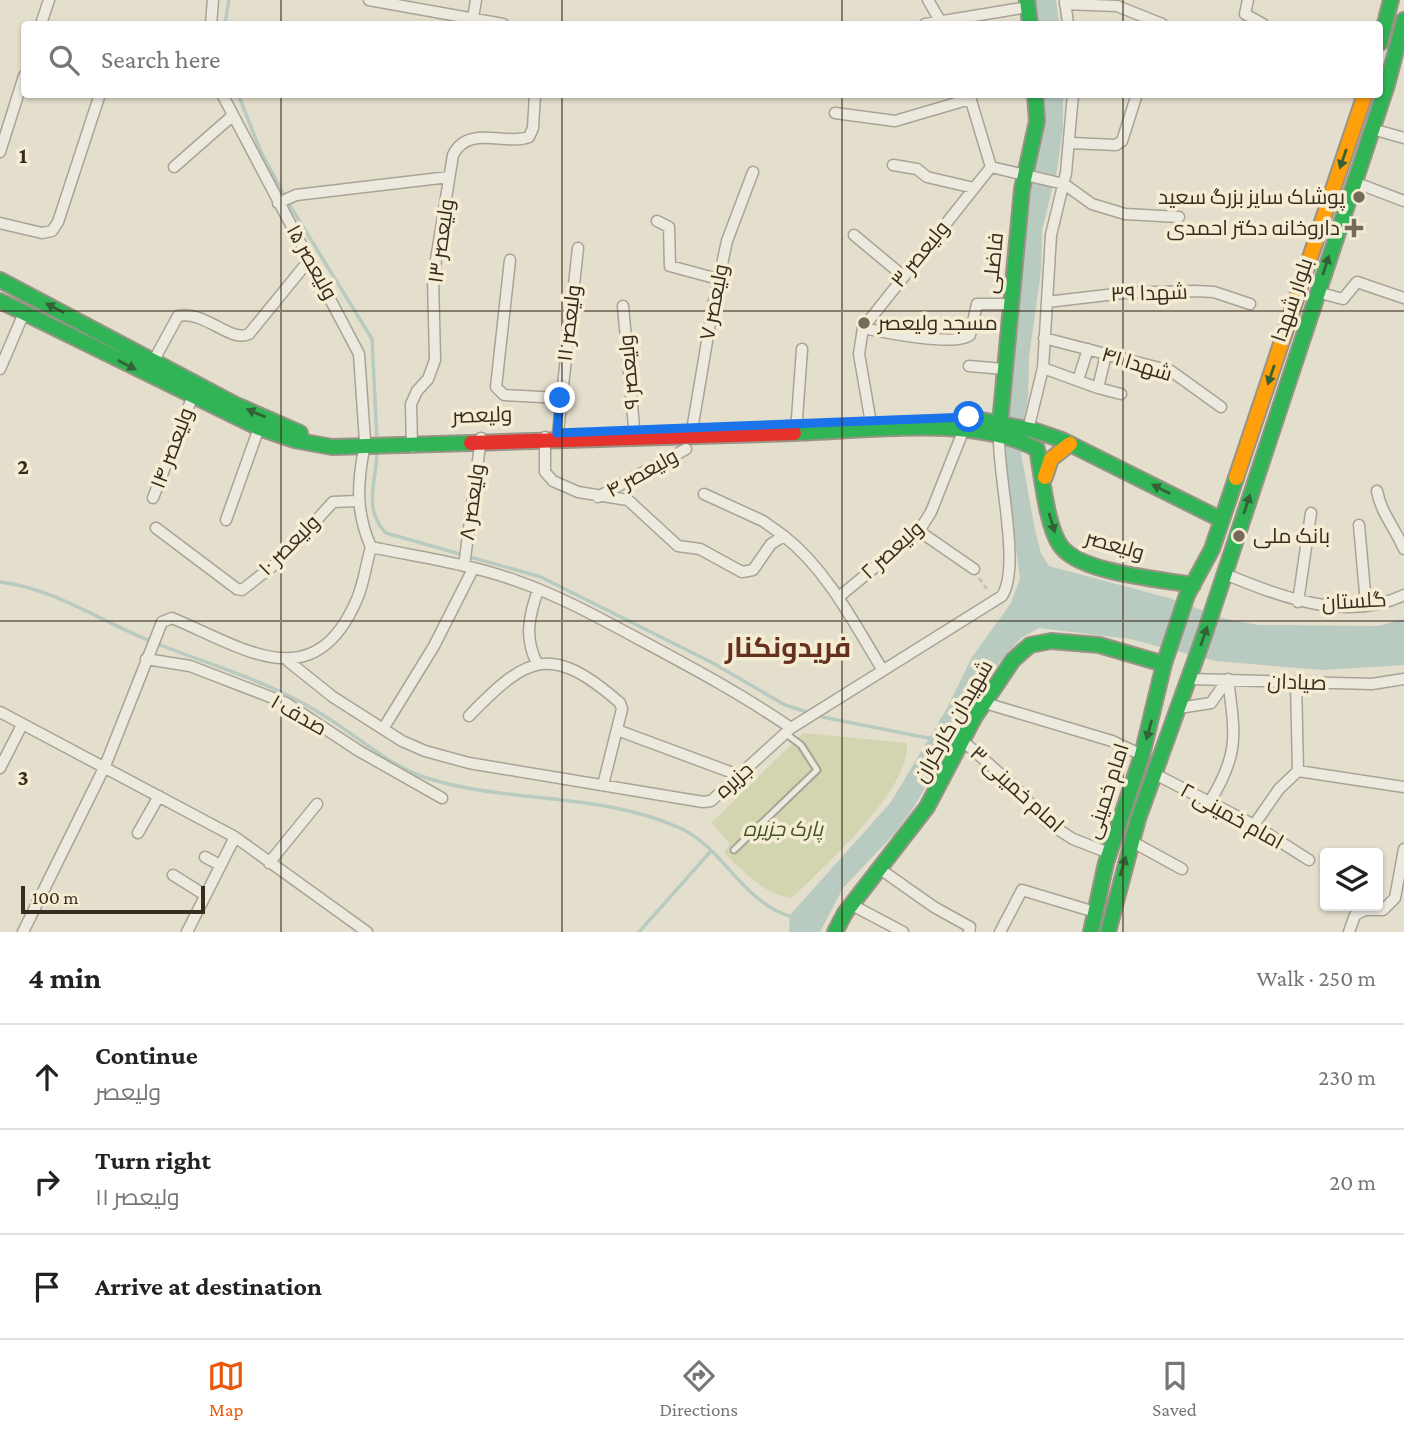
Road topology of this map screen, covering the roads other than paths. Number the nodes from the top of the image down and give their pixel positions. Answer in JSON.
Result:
{"nodes":[{"id":1,"x":49,"y":0,"type":"edge"},
{"id":2,"x":213,"y":0,"type":"edge"},
{"id":3,"x":369,"y":0,"type":"edge"},
{"id":4,"x":476,"y":0,"type":"edge"},
{"id":5,"x":928,"y":0,"type":"edge"},
{"id":6,"x":1248,"y":0,"type":"edge"},
{"id":7,"x":1391,"y":0,"type":"edge"},
{"id":8,"x":1065,"y":2,"type":"edge"},
{"id":9,"x":1028,"y":3,"type":"edge"},
{"id":10,"x":473,"y":18,"type":"junction"},
{"id":11,"x":42,"y":21,"type":"edge"},
{"id":12,"x":211,"y":21,"type":"edge"},
{"id":13,"x":488,"y":21,"type":"edge"},
{"id":14,"x":941,"y":21,"type":"edge"},
{"id":15,"x":947,"y":21,"type":"edge"},
{"id":16,"x":1030,"y":21,"type":"edge"},
{"id":17,"x":1068,"y":21,"type":"edge"},
{"id":18,"x":1154,"y":21,"type":"edge"},
{"id":19,"x":1256,"y":21,"type":"edge"},
{"id":20,"x":1403,"y":26,"type":"edge"},
{"id":21,"x":1383,"y":31,"type":"edge"},
{"id":22,"x":21,"y":86,"type":"edge"},
{"id":23,"x":1383,"y":90,"type":"edge"},
{"id":24,"x":99,"y":98,"type":"edge"},
{"id":25,"x":224,"y":98,"type":"edge"},
{"id":26,"x":535,"y":98,"type":"edge"},
{"id":27,"x":967,"y":98,"type":"edge"},
{"id":28,"x":970,"y":98,"type":"edge"},
{"id":29,"x":1035,"y":98,"type":"edge"},
{"id":30,"x":1073,"y":98,"type":"edge"},
{"id":31,"x":1136,"y":98,"type":"edge"},
{"id":32,"x":1364,"y":98,"type":"edge"},
{"id":33,"x":1381,"y":98,"type":"edge"},
{"id":34,"x":835,"y":113,"type":"dead end"},
{"id":35,"x":232,"y":117,"type":"junction"},
{"id":36,"x":1371,"y":129,"type":"junction"},
{"id":37,"x":1404,"y":138,"type":"edge"},
{"id":38,"x":1071,"y":143,"type":"junction"},
{"id":39,"x":0,"y":152,"type":"edge"},
{"id":40,"x":893,"y":165,"type":"dead end"},
{"id":41,"x":174,"y":167,"type":"dead end"},
{"id":42,"x":991,"y":167,"type":"junction"},
{"id":43,"x":752,"y":172,"type":"dead end"},
{"id":44,"x":1026,"y":175,"type":"junction"},
{"id":45,"x":449,"y":177,"type":"junction"},
{"id":46,"x":1354,"y":182,"type":"junction"},
{"id":47,"x":1064,"y":184,"type":"junction"},
{"id":48,"x":974,"y":188,"type":"junction"},
{"id":49,"x":1404,"y":201,"type":"edge"},
{"id":50,"x":279,"y":202,"type":"junction"},
{"id":51,"x":1179,"y":217,"type":"dead end"},
{"id":52,"x":657,"y":221,"type":"dead end"},
{"id":53,"x":0,"y":223,"type":"edge"},
{"id":54,"x":854,"y":235,"type":"dead end"},
{"id":55,"x":579,"y":247,"type":"dead end"},
{"id":56,"x":310,"y":259,"type":"junction"},
{"id":57,"x":509,"y":260,"type":"dead end"},
{"id":58,"x":902,"y":275,"type":"junction"},
{"id":59,"x":718,"y":279,"type":"junction"},
{"id":60,"x":0,"y":280,"type":"edge"},
{"id":61,"x":1317,"y":292,"type":"junction"},
{"id":62,"x":1404,"y":298,"type":"edge"},
{"id":63,"x":0,"y":301,"type":"edge"},
{"id":64,"x":1047,"y":302,"type":"junction"},
{"id":65,"x":1009,"y":304,"type":"junction"},
{"id":66,"x":1250,"y":304,"type":"dead end"},
{"id":67,"x":623,"y":306,"type":"dead end"},
{"id":68,"x":24,"y":313,"type":"junction"},
{"id":69,"x":863,"y":327,"type":"junction"},
{"id":70,"x":1044,"y":338,"type":"junction"},
{"id":71,"x":1282,"y":342,"type":"junction"},
{"id":72,"x":1298,"y":348,"type":"junction"},
{"id":73,"x":802,"y":349,"type":"dead end"},
{"id":74,"x":1088,"y":349,"type":"junction"},
{"id":75,"x":1106,"y":354,"type":"junction"},
{"id":76,"x":154,"y":360,"type":"junction"},
{"id":77,"x":969,"y":366,"type":"dead end"},
{"id":78,"x":1043,"y":368,"type":"junction"},
{"id":79,"x":0,"y":369,"type":"edge"},
{"id":80,"x":1004,"y":369,"type":"junction"},
{"id":81,"x":1078,"y":380,"type":"junction"},
{"id":82,"x":1098,"y":388,"type":"junction"},
{"id":83,"x":1121,"y":394,"type":"dead end"},
{"id":84,"x":192,"y":398,"type":"junction"},
{"id":85,"x":560,"y":398,"type":"junction"},
{"id":86,"x":1221,"y":407,"type":"dead end"},
{"id":87,"x":967,"y":422,"type":"junction"},
{"id":88,"x":872,"y":425,"type":"junction"},
{"id":89,"x":259,"y":428,"type":"junction"},
{"id":90,"x":796,"y":428,"type":"junction"},
{"id":91,"x":1001,"y":431,"type":"junction"},
{"id":92,"x":1025,"y":433,"type":"junction"},
{"id":93,"x":635,"y":434,"type":"junction"},
{"id":94,"x":551,"y":437,"type":"junction"},
{"id":95,"x":689,"y":438,"type":"junction"},
{"id":96,"x":481,"y":441,"type":"junction"},
{"id":97,"x":412,"y":443,"type":"junction"},
{"id":98,"x":367,"y":444,"type":"junction"},
{"id":99,"x":1070,"y":444,"type":"junction"},
{"id":100,"x":1044,"y":482,"type":"junction"},
{"id":101,"x":1377,"y":491,"type":"dead end"},
{"id":102,"x":704,"y":494,"type":"dead end"},
{"id":103,"x":598,"y":497,"type":"junction"},
{"id":104,"x":153,"y":498,"type":"dead end"},
{"id":105,"x":358,"y":501,"type":"junction"},
{"id":106,"x":1311,"y":513,"type":"dead end"},
{"id":107,"x":226,"y":520,"type":"dead end"},
{"id":108,"x":1222,"y":520,"type":"junction"},
{"id":109,"x":1359,"y":525,"type":"dead end"},
{"id":110,"x":156,"y":528,"type":"dead end"},
{"id":111,"x":919,"y":531,"type":"junction"},
{"id":112,"x":783,"y":536,"type":"junction"},
{"id":113,"x":371,"y":547,"type":"junction"},
{"id":114,"x":1404,"y":550,"type":"edge"},
{"id":115,"x":467,"y":565,"type":"junction"},
{"id":116,"x":974,"y":569,"type":"road end"},
{"id":117,"x":1225,"y":574,"type":"junction"},
{"id":118,"x":538,"y":590,"type":"junction"},
{"id":119,"x":1190,"y":590,"type":"junction"},
{"id":120,"x":837,"y":595,"type":"junction"},
{"id":121,"x":1404,"y":595,"type":"edge"},
{"id":122,"x":1298,"y":602,"type":"junction"},
{"id":123,"x":1366,"y":604,"type":"junction"},
{"id":124,"x":148,"y":654,"type":"junction"},
{"id":125,"x":288,"y":661,"type":"junction"},
{"id":126,"x":537,"y":663,"type":"junction"},
{"id":127,"x":1164,"y":664,"type":"junction"},
{"id":128,"x":882,"y":669,"type":"junction"},
{"id":129,"x":1190,"y":679,"type":"junction"},
{"id":130,"x":1228,"y":679,"type":"junction"},
{"id":131,"x":1404,"y":679,"type":"edge"},
{"id":132,"x":1296,"y":682,"type":"junction"},
{"id":133,"x":985,"y":703,"type":"junction"},
{"id":134,"x":1179,"y":708,"type":"junction"},
{"id":135,"x":0,"y":712,"type":"edge"},
{"id":136,"x":469,"y":716,"type":"dead end"},
{"id":137,"x":22,"y":725,"type":"junction"},
{"id":138,"x":383,"y":729,"type":"junction"},
{"id":139,"x":617,"y":730,"type":"junction"},
{"id":140,"x":788,"y":730,"type":"junction"},
{"id":141,"x":963,"y":741,"type":"junction"},
{"id":142,"x":1142,"y":755,"type":"junction"},
{"id":143,"x":104,"y":766,"type":"junction"},
{"id":144,"x":0,"y":768,"type":"edge"},
{"id":145,"x":1298,"y":772,"type":"junction"},
{"id":146,"x":1153,"y":774,"type":"junction"},
{"id":147,"x":741,"y":776,"type":"junction"},
{"id":148,"x":603,"y":785,"type":"junction"},
{"id":149,"x":1404,"y":786,"type":"edge"},
{"id":150,"x":159,"y":796,"type":"junction"},
{"id":151,"x":442,"y":798,"type":"dead end"},
{"id":152,"x":1209,"y":803,"type":"junction"},
{"id":153,"x":317,"y":804,"type":"dead end"},
{"id":154,"x":1254,"y":825,"type":"junction"},
{"id":155,"x":138,"y":833,"type":"dead end"},
{"id":156,"x":235,"y":837,"type":"junction"},
{"id":157,"x":1131,"y":841,"type":"junction"},
{"id":158,"x":1404,"y":849,"type":"edge"},
{"id":159,"x":734,"y":850,"type":"dead end"},
{"id":160,"x":1110,"y":853,"type":"junction"},
{"id":161,"x":205,"y":857,"type":"dead end"},
{"id":162,"x":1309,"y":860,"type":"dead end"},
{"id":163,"x":269,"y":863,"type":"junction"},
{"id":164,"x":220,"y":865,"type":"junction"},
{"id":165,"x":880,"y":869,"type":"junction"},
{"id":166,"x":1182,"y":869,"type":"dead end"},
{"id":167,"x":173,"y":875,"type":"dead end"},
{"id":168,"x":1402,"y":880,"type":"edge"},
{"id":169,"x":205,"y":895,"type":"junction"},
{"id":170,"x":852,"y":905,"type":"junction"},
{"id":171,"x":1095,"y":912,"type":"junction"},
{"id":172,"x":23,"y":932,"type":"edge"},
{"id":173,"x":187,"y":932,"type":"edge"},
{"id":174,"x":367,"y":932,"type":"edge"},
{"id":175,"x":835,"y":932,"type":"edge"},
{"id":176,"x":903,"y":932,"type":"edge"},
{"id":177,"x":969,"y":932,"type":"edge"},
{"id":178,"x":1000,"y":932,"type":"edge"},
{"id":179,"x":1091,"y":932,"type":"edge"},
{"id":180,"x":1108,"y":932,"type":"edge"},
{"id":181,"x":1349,"y":932,"type":"edge"}],
"edges":[{"from":1,"to":11,"type":"street"},
{"from":2,"to":12,"type":"street"},
{"from":3,"to":10,"type":"street"},
{"from":4,"to":10,"type":"street"},
{"from":5,"to":14,"type":"street"},
{"from":6,"to":19,"type":"street"},
{"from":7,"to":21,"type":"main road"},
{"from":8,"to":17,"type":"street"},
{"from":8,"to":18,"type":"street"},
{"from":9,"to":15,"type":"street"},
{"from":9,"to":16,"type":"main road"},
{"from":10,"to":13,"type":"street"},
{"from":20,"to":23,"type":"main road","name":"بلوار شهدا"},
{"from":22,"to":39,"type":"street"},
{"from":24,"to":53,"type":"street"},
{"from":25,"to":35,"type":"street","name":"ولیعصر ۱۵"},
{"from":26,"to":45,"type":"street","name":"ولیعصر ۱۳"},
{"from":27,"to":34,"type":"street"},
{"from":28,"to":42,"type":"street"},
{"from":29,"to":44,"type":"main road","name":"فاضلی"},
{"from":30,"to":38,"type":"street"},
{"from":31,"to":38,"type":"street"},
{"from":32,"to":71,"type":"main road","name":"بلوار شهدا","one_way":true},
{"from":33,"to":36,"type":"main road","name":"بلوار شهدا"},
{"from":35,"to":41,"type":"street"},
{"from":35,"to":50,"type":"street","name":"ولیعصر ۱۵"},
{"from":36,"to":37,"type":"street"},
{"from":36,"to":46,"type":"main road","name":"بلوار شهدا"},
{"from":38,"to":47,"type":"street"},
{"from":40,"to":48,"type":"street"},
{"from":42,"to":44,"type":"street"},
{"from":42,"to":48,"type":"street","name":"ولیعصر ۳"},
{"from":43,"to":59,"type":"street","name":"ولیعصر ۷"},
{"from":44,"to":47,"type":"street"},
{"from":44,"to":65,"type":"main road","name":"فاضلی"},
{"from":45,"to":50,"type":"street"},
{"from":45,"to":97,"type":"street","name":"ولیعصر ۱۳"},
{"from":46,"to":49,"type":"street"},
{"from":61,"to":46,"type":"main road","name":"بلوار شهدا","one_way":true},
{"from":47,"to":51,"type":"street"},
{"from":47,"to":64,"type":"street"},
{"from":48,"to":58,"type":"street","name":"ولیعصر ۳"},
{"from":50,"to":56,"type":"street","name":"ولیعصر ۱۵"},
{"from":52,"to":59,"type":"street"},
{"from":54,"to":58,"type":"street"},
{"from":55,"to":85,"type":"street","name":"ولیعصر ۱۱"},
{"from":56,"to":76,"type":"street"},
{"from":56,"to":98,"type":"street","name":"ولیعصر ۱۵"},
{"from":57,"to":85,"type":"street"},
{"from":58,"to":69,"type":"street","name":"ولیعصر ۳"},
{"from":59,"to":95,"type":"street","name":"ولیعصر ۷"},
{"from":76,"to":60,"type":"main road","name":"ولیعصر","one_way":true},
{"from":61,"to":62,"type":"street"},
{"from":61,"to":72,"type":"main road","name":"بلوار شهدا"},
{"from":63,"to":68,"type":"main road","name":"ولیعصر"},
{"from":64,"to":66,"type":"street","name":"شهدا ۳۹"},
{"from":64,"to":70,"type":"street"},
{"from":65,"to":69,"type":"street"},
{"from":65,"to":80,"type":"main road","name":"فاضلی"},
{"from":67,"to":93,"type":"street","name":"ولیعصر ۹"},
{"from":68,"to":79,"type":"street"},
{"from":68,"to":84,"type":"main road","name":"ولیعصر","one_way":true},
{"from":69,"to":88,"type":"street"},
{"from":70,"to":74,"type":"street","name":"شهدا ۴۱"},
{"from":70,"to":78,"type":"street"},
{"from":71,"to":72,"type":"main road"},
{"from":71,"to":108,"type":"main road","name":"بلوار شهدا","one_way":true},
{"from":117,"to":72,"type":"main road","name":"بلوار شهدا","one_way":true},
{"from":73,"to":90,"type":"street"},
{"from":74,"to":75,"type":"street","name":"شهدا ۴۱"},
{"from":74,"to":81,"type":"street"},
{"from":75,"to":82,"type":"street"},
{"from":75,"to":86,"type":"street","name":"شهدا ۴۱"},
{"from":98,"to":76,"type":"main road","name":"ولیعصر","one_way":true},
{"from":77,"to":80,"type":"street"},
{"from":78,"to":81,"type":"street"},
{"from":78,"to":92,"type":"street"},
{"from":80,"to":91,"type":"main road","name":"فاضلی"},
{"from":81,"to":82,"type":"street"},
{"from":82,"to":83,"type":"street"},
{"from":84,"to":89,"type":"main road","name":"ولیعصر"},
{"from":84,"to":104,"type":"street","name":"ولیعصر ۱۴"},
{"from":85,"to":94,"type":"street","name":"ولیعصر ۱۱"},
{"from":87,"to":88,"type":"main road","name":"ولیعصر"},
{"from":87,"to":91,"type":"main road","name":"ولیعصر"},
{"from":87,"to":111,"type":"street","name":"ولیعصر ۲"},
{"from":88,"to":90,"type":"main road","name":"ولیعصر"},
{"from":89,"to":98,"type":"main road","name":"ولیعصر"},
{"from":89,"to":107,"type":"street"},
{"from":90,"to":95,"type":"main road","name":"ولیعصر"},
{"from":91,"to":92,"type":"main road","name":"ولیعصر"},
{"from":91,"to":128,"type":"street","name":"جزیره"},
{"from":92,"to":99,"type":"main road"},
{"from":92,"to":100,"type":"main road","name":"ولیعصر"},
{"from":93,"to":94,"type":"main road","name":"ولیعصر"},
{"from":93,"to":95,"type":"main road","name":"ولیعصر"},
{"from":94,"to":96,"type":"main road","name":"ولیعصر"},
{"from":94,"to":103,"type":"street","name":"ولیعصر ۱۱"},
{"from":95,"to":103,"type":"street","name":"ولیعصر ۴"},
{"from":96,"to":97,"type":"main road","name":"ولیعصر"},
{"from":96,"to":115,"type":"street","name":"ولیعصر ۸"},
{"from":97,"to":98,"type":"main road","name":"ولیعصر"},
{"from":98,"to":105,"type":"street"},
{"from":99,"to":100,"type":"main road"},
{"from":108,"to":99,"type":"main road","one_way":true},
{"from":100,"to":119,"type":"main road","name":"ولیعصر","one_way":true},
{"from":101,"to":114,"type":"street"},
{"from":102,"to":112,"type":"street"},
{"from":103,"to":112,"type":"street","name":"ولیعصر ۱۱"},
{"from":105,"to":110,"type":"street","name":"ولیعصر ۱۰"},
{"from":105,"to":113,"type":"street"},
{"from":106,"to":122,"type":"street"},
{"from":108,"to":119,"type":"main road","name":"بلوار شهدا"},
{"from":109,"to":123,"type":"street"},
{"from":111,"to":116,"type":"street"},
{"from":111,"to":120,"type":"street","name":"ولیعصر ۲"},
{"from":112,"to":120,"type":"street"},
{"from":113,"to":115,"type":"street"},
{"from":113,"to":125,"type":"street"},
{"from":115,"to":118,"type":"street"},
{"from":115,"to":138,"type":"street","name":"ولیعصر ۸"},
{"from":117,"to":122,"type":"street","name":"گلستان"},
{"from":129,"to":117,"type":"main road","name":"بلوار شهدا","one_way":true},
{"from":118,"to":126,"type":"street"},
{"from":118,"to":140,"type":"street"},
{"from":119,"to":127,"type":"main road","name":"امام خمینی"},
{"from":120,"to":128,"type":"street"},
{"from":121,"to":123,"type":"street","name":"گلستان"},
{"from":122,"to":123,"type":"street","name":"گلستان"},
{"from":124,"to":125,"type":"street"},
{"from":124,"to":143,"type":"street"},
{"from":124,"to":151,"type":"street","name":"صدف ۱"},
{"from":125,"to":138,"type":"street","name":"جزیره"},
{"from":126,"to":136,"type":"street"},
{"from":126,"to":139,"type":"street"},
{"from":127,"to":133,"type":"main road","name":"شهیدان کارگران"},
{"from":127,"to":142,"type":"main road","name":"امام خمینی","one_way":true},
{"from":128,"to":140,"type":"street","name":"جزیره"},
{"from":129,"to":130,"type":"street","name":"صیادان"},
{"from":129,"to":134,"type":"main road","name":"امام خمینی"},
{"from":130,"to":132,"type":"street","name":"صیادان"},
{"from":130,"to":134,"type":"street"},
{"from":130,"to":152,"type":"street"},
{"from":131,"to":132,"type":"street","name":"صیادان"},
{"from":132,"to":145,"type":"street"},
{"from":133,"to":141,"type":"main road","name":"شهیدان کارگران"},
{"from":133,"to":142,"type":"street"},
{"from":134,"to":146,"type":"main road","name":"امام خمینی"},
{"from":135,"to":137,"type":"street"},
{"from":137,"to":143,"type":"street"},
{"from":137,"to":144,"type":"street"},
{"from":138,"to":148,"type":"street","name":"جزیره"},
{"from":139,"to":147,"type":"street"},
{"from":139,"to":148,"type":"street"},
{"from":140,"to":147,"type":"street","name":"جزیره"},
{"from":140,"to":159,"type":"lane"},
{"from":141,"to":160,"type":"street","name":"امام خمینی ۳"},
{"from":141,"to":165,"type":"main road","name":"شهیدان کارگران"},
{"from":142,"to":160,"type":"main road","name":"امام خمینی"},
{"from":143,"to":150,"type":"street"},
{"from":143,"to":172,"type":"street"},
{"from":145,"to":149,"type":"street"},
{"from":145,"to":154,"type":"street"},
{"from":146,"to":152,"type":"street","name":"امام خمینی ۲"},
{"from":146,"to":157,"type":"main road","name":"امام خمینی"},
{"from":147,"to":148,"type":"street","name":"جزیره"},
{"from":150,"to":155,"type":"street"},
{"from":150,"to":156,"type":"street"},
{"from":152,"to":154,"type":"street","name":"امام خمینی ۲"},
{"from":153,"to":163,"type":"street"},
{"from":154,"to":162,"type":"street","name":"امام خمینی ۲"},
{"from":156,"to":163,"type":"street"},
{"from":156,"to":164,"type":"street"},
{"from":157,"to":166,"type":"street"},
{"from":180,"to":157,"type":"main road","name":"امام خمینی","one_way":true},
{"from":158,"to":168,"type":"street"},
{"from":160,"to":171,"type":"main road","name":"امام خمینی"},
{"from":161,"to":164,"type":"street"},
{"from":163,"to":174,"type":"street"},
{"from":164,"to":169,"type":"street"},
{"from":165,"to":170,"type":"main road","name":"شهیدان کارگران"},
{"from":165,"to":177,"type":"street"},
{"from":167,"to":169,"type":"street"},
{"from":168,"to":181,"type":"street"},
{"from":169,"to":173,"type":"street"},
{"from":170,"to":175,"type":"main road","name":"شهیدان کارگران"},
{"from":170,"to":176,"type":"street"},
{"from":171,"to":178,"type":"street"},
{"from":171,"to":179,"type":"main road","name":"امام خمینی"}]}
